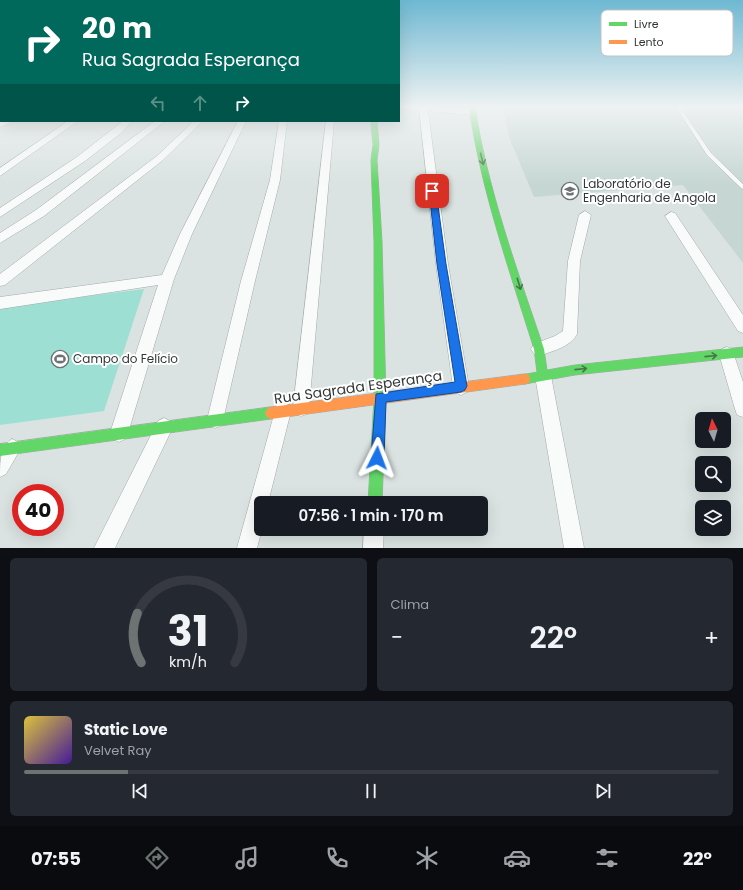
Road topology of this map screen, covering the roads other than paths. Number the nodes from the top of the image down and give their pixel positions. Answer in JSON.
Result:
{"nodes":[{"id":1,"x":58,"y":133,"type":"edge"},
{"id":2,"x":116,"y":133,"type":"edge"},
{"id":3,"x":146,"y":133,"type":"edge"},
{"id":4,"x":187,"y":133,"type":"edge"},
{"id":5,"x":236,"y":133,"type":"edge"},
{"id":6,"x":281,"y":133,"type":"edge"},
{"id":7,"x":328,"y":133,"type":"edge"},
{"id":8,"x":375,"y":133,"type":"edge"},
{"id":9,"x":426,"y":133,"type":"edge"},
{"id":10,"x":477,"y":133,"type":"edge"},
{"id":11,"x":695,"y":133,"type":"edge"},
{"id":12,"x":0,"y":173,"type":"edge"},
{"id":13,"x":743,"y":187,"type":"edge"},
{"id":14,"x":0,"y":213,"type":"edge"},
{"id":15,"x":585,"y":215,"type":"dead end"},
{"id":16,"x":670,"y":216,"type":"dead end"},
{"id":17,"x":0,"y":239,"type":"edge"},
{"id":18,"x":167,"y":279,"type":"junction"},
{"id":19,"x":0,"y":281,"type":"edge"},
{"id":20,"x":0,"y":303,"type":"edge"},
{"id":21,"x":743,"y":327,"type":"edge"},
{"id":22,"x":539,"y":349,"type":"junction"},
{"id":23,"x":743,"y":352,"type":"edge"},
{"id":24,"x":727,"y":354,"type":"junction"},
{"id":25,"x":543,"y":376,"type":"junction"},
{"id":26,"x":461,"y":386,"type":"junction"},
{"id":27,"x":380,"y":398,"type":"junction"},
{"id":28,"x":743,"y":409,"type":"edge"},
{"id":29,"x":292,"y":410,"type":"junction"},
{"id":30,"x":215,"y":420,"type":"junction"},
{"id":31,"x":164,"y":427,"type":"junction"},
{"id":32,"x":119,"y":433,"type":"junction"},
{"id":33,"x":6,"y":449,"type":"edge"},
{"id":34,"x":0,"y":468,"type":"edge"},
{"id":35,"x":375,"y":496,"type":"edge"},
{"id":36,"x":374,"y":536,"type":"edge"},
{"id":37,"x":104,"y":548,"type":"edge"},
{"id":38,"x":247,"y":548,"type":"edge"},
{"id":39,"x":373,"y":548,"type":"edge"},
{"id":40,"x":574,"y":548,"type":"edge"}],
"edges":[{"from":1,"to":12,"type":"street"},
{"from":2,"to":14,"type":"street"},
{"from":3,"to":17,"type":"street"},
{"from":4,"to":19,"type":"street"},
{"from":5,"to":18,"type":"street"},
{"from":6,"to":30,"type":"street"},
{"from":7,"to":29,"type":"street"},
{"from":8,"to":27,"type":"street"},
{"from":9,"to":26,"type":"street"},
{"from":10,"to":22,"type":"street","one_way":true},
{"from":11,"to":13,"type":"lane"},
{"from":15,"to":22,"type":"street"},
{"from":16,"to":21,"type":"street"},
{"from":18,"to":20,"type":"street"},
{"from":18,"to":32,"type":"street"},
{"from":22,"to":25,"type":"street"},
{"from":23,"to":24,"type":"street","name":"Rua Sagrada Esperança"},
{"from":25,"to":24,"type":"street","name":"Rua Sagrada Esperança","one_way":true},
{"from":24,"to":28,"type":"street"},
{"from":25,"to":26,"type":"street","name":"Rua Sagrada Esperança"},
{"from":25,"to":40,"type":"street"},
{"from":26,"to":27,"type":"street","name":"Rua Sagrada Esperança"},
{"from":27,"to":29,"type":"street","name":"Rua Sagrada Esperança"},
{"from":27,"to":35,"type":"street"},
{"from":29,"to":30,"type":"street","name":"Rua Sagrada Esperança"},
{"from":29,"to":38,"type":"street"},
{"from":30,"to":31,"type":"street","name":"Rua Sagrada Esperança"},
{"from":31,"to":32,"type":"street","name":"Rua Sagrada Esperança"},
{"from":31,"to":37,"type":"street"},
{"from":32,"to":33,"type":"street","name":"Rua Sagrada Esperança"},
{"from":33,"to":34,"type":"street"},
{"from":36,"to":39,"type":"street"}]}
